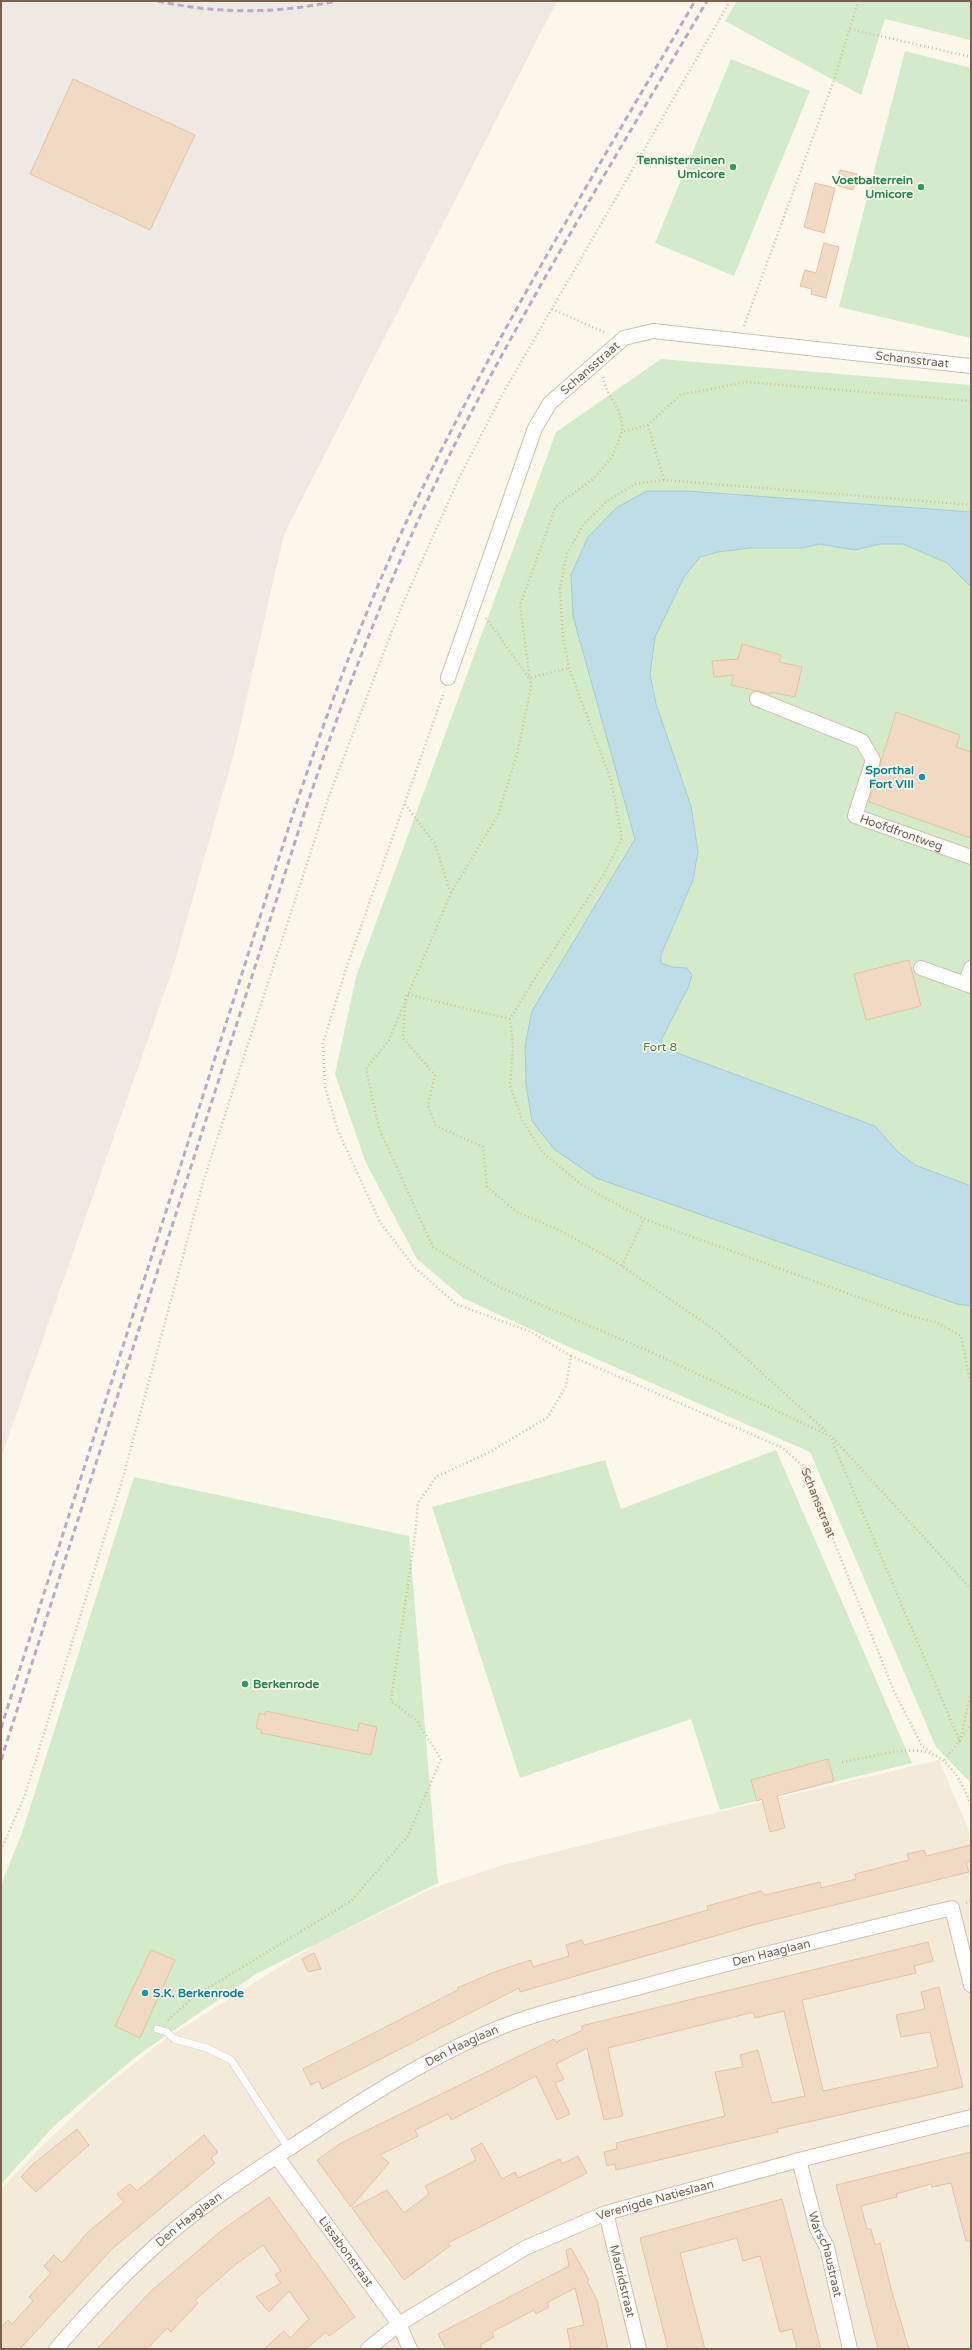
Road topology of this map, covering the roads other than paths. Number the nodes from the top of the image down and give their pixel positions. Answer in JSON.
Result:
{"nodes":[{"id":1,"x":971,"y":366,"type":"edge"},
{"id":2,"x":448,"y":678,"type":"road end"},
{"id":3,"x":758,"y":699,"type":"dead end"},
{"id":4,"x":971,"y":857,"type":"edge"},
{"id":5,"x":921,"y":968,"type":"dead end"},
{"id":6,"x":971,"y":968,"type":"edge"},
{"id":7,"x":968,"y":985,"type":"edge"},
{"id":8,"x":971,"y":1985,"type":"edge"},
{"id":9,"x":157,"y":2030,"type":"dead end"},
{"id":10,"x":971,"y":2117,"type":"edge"},
{"id":11,"x":289,"y":2149,"type":"junction"},
{"id":12,"x":277,"y":2157,"type":"junction"},
{"id":13,"x":799,"y":2160,"type":"junction"},
{"id":14,"x":606,"y":2213,"type":"junction"},
{"id":15,"x":399,"y":2324,"type":"junction"},
{"id":16,"x":56,"y":2349,"type":"edge"},
{"id":17,"x":368,"y":2349,"type":"edge"},
{"id":18,"x":410,"y":2349,"type":"edge"},
{"id":19,"x":639,"y":2349,"type":"edge"},
{"id":20,"x":850,"y":2349,"type":"edge"}],
"edges":[{"from":1,"to":2,"type":"street","name":"Schansstraat"},
{"from":3,"to":4,"type":"street","name":"Hoofdfrontweg"},
{"from":5,"to":7,"type":"street"},
{"from":6,"to":7,"type":"street"},
{"from":8,"to":11,"type":"street","name":"Den Haaglaan"},
{"from":9,"to":11,"type":"lane"},
{"from":10,"to":13,"type":"street","name":"Verenigde Natieslaan"},
{"from":11,"to":12,"type":"street","name":"Den Haaglaan"},
{"from":12,"to":15,"type":"street","name":"Lissabonstraat"},
{"from":12,"to":16,"type":"street","name":"Den Haaglaan"},
{"from":13,"to":14,"type":"street","name":"Verenigde Natieslaan"},
{"from":13,"to":20,"type":"street","name":"Warschaustraat"},
{"from":14,"to":15,"type":"street","name":"Verenigde Natieslaan"},
{"from":14,"to":19,"type":"street","name":"Madridstraat"},
{"from":15,"to":17,"type":"street","name":"Verenigde Natieslaan"},
{"from":15,"to":18,"type":"street","name":"Lissabonstraat"}]}
